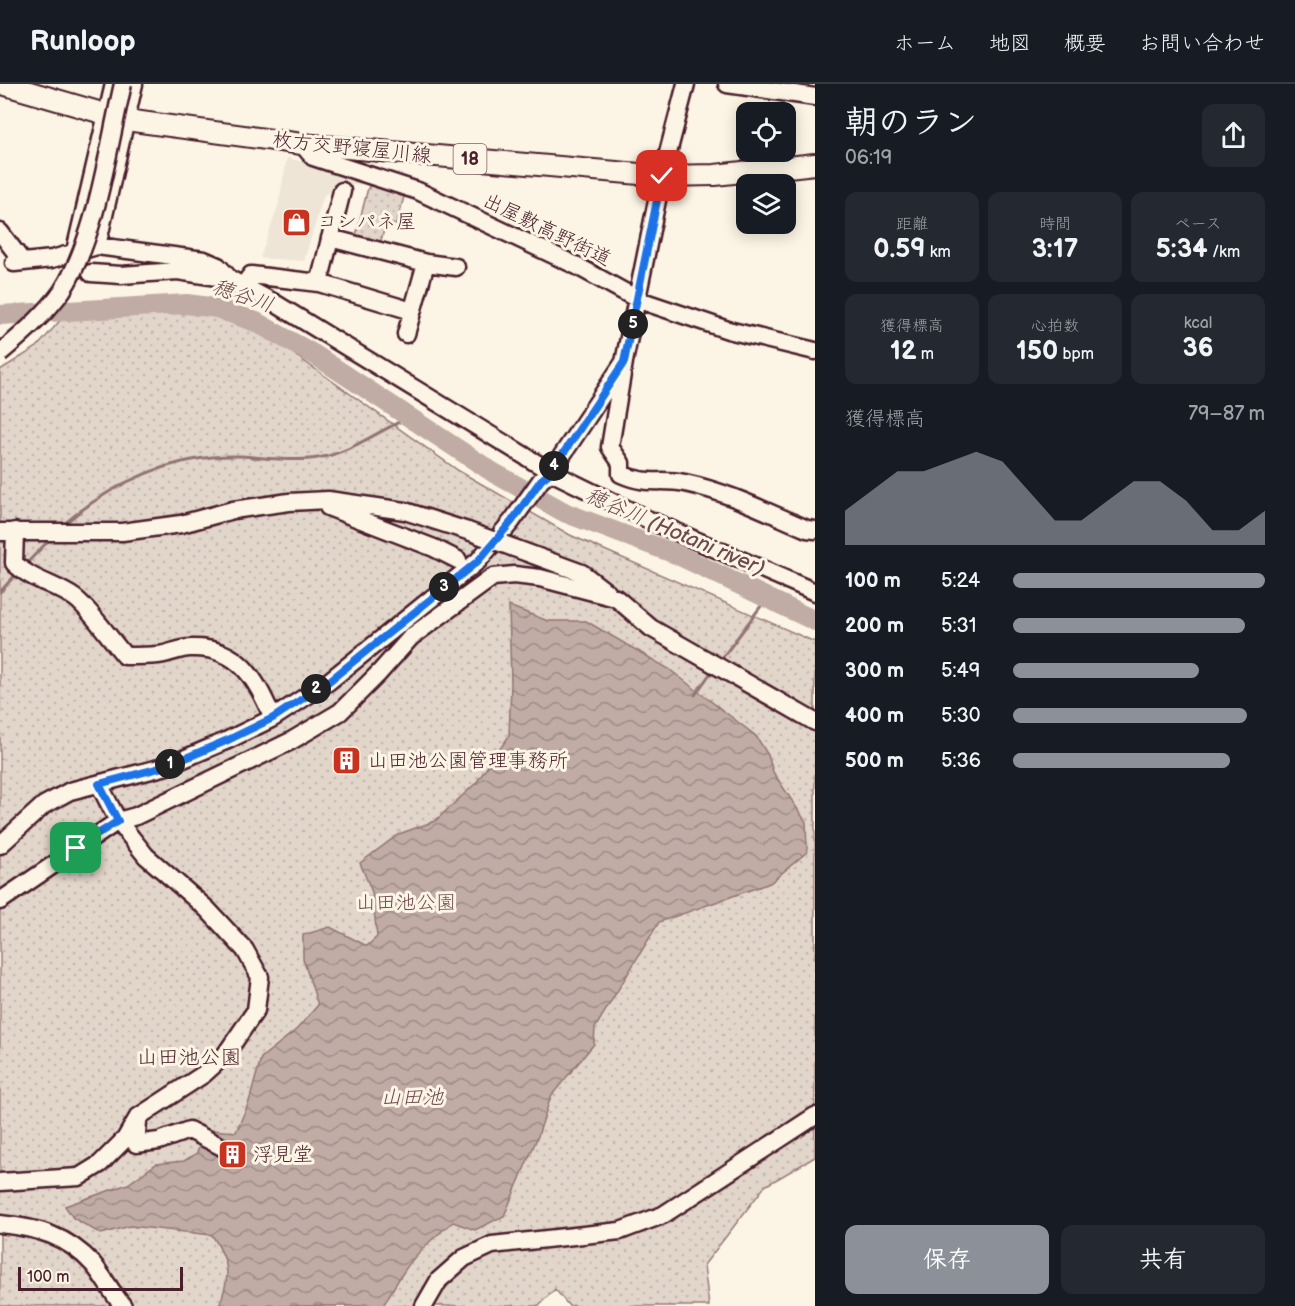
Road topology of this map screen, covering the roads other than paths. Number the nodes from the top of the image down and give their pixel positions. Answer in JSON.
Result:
{"nodes":[{"id":1,"x":2,"y":84,"type":"edge"},
{"id":2,"x":114,"y":84,"type":"edge"},
{"id":3,"x":123,"y":84,"type":"edge"},
{"id":4,"x":134,"y":84,"type":"edge"},
{"id":5,"x":686,"y":84,"type":"edge"},
{"id":6,"x":727,"y":84,"type":"edge"},
{"id":7,"x":815,"y":98,"type":"edge"},
{"id":8,"x":106,"y":115,"type":"junction"},
{"id":9,"x":126,"y":120,"type":"junction"},
{"id":10,"x":302,"y":144,"type":"junction"},
{"id":11,"x":815,"y":164,"type":"edge"},
{"id":12,"x":662,"y":176,"type":"junction"},
{"id":13,"x":342,"y":191,"type":"dead end"},
{"id":14,"x":2,"y":237,"type":"edge"},
{"id":15,"x":330,"y":238,"type":"junction"},
{"id":16,"x":97,"y":246,"type":"junction"},
{"id":17,"x":75,"y":252,"type":"junction"},
{"id":18,"x":426,"y":263,"type":"junction"},
{"id":19,"x":456,"y":267,"type":"dead end"},
{"id":20,"x":91,"y":273,"type":"dead end"},
{"id":21,"x":236,"y":283,"type":"junction"},
{"id":22,"x":319,"y":283,"type":"junction"},
{"id":23,"x":639,"y":300,"type":"junction"},
{"id":24,"x":412,"y":311,"type":"junction"},
{"id":25,"x":406,"y":334,"type":"dead end"},
{"id":26,"x":815,"y":351,"type":"edge"},
{"id":27,"x":0,"y":353,"type":"edge"},
{"id":28,"x":624,"y":362,"type":"junction"},
{"id":29,"x":546,"y":476,"type":"junction"},
{"id":30,"x":313,"y":502,"type":"junction"},
{"id":31,"x":815,"y":530,"type":"edge"},
{"id":32,"x":7,"y":532,"type":"edge"},
{"id":33,"x":458,"y":560,"type":"dead end"},
{"id":34,"x":815,"y":592,"type":"edge"},
{"id":35,"x":616,"y":598,"type":"junction"},
{"id":36,"x":273,"y":718,"type":"junction"},
{"id":37,"x":815,"y":722,"type":"edge"},
{"id":38,"x":99,"y":784,"type":"junction"},
{"id":39,"x":118,"y":821,"type":"junction"},
{"id":40,"x":0,"y":845,"type":"edge"},
{"id":41,"x":0,"y":901,"type":"edge"},
{"id":42,"x":815,"y":1116,"type":"edge"},
{"id":43,"x":138,"y":1117,"type":"junction"},
{"id":44,"x":224,"y":1148,"type":"dead end"},
{"id":45,"x":0,"y":1182,"type":"edge"},
{"id":46,"x":0,"y":1224,"type":"edge"},
{"id":47,"x":123,"y":1306,"type":"edge"},
{"id":48,"x":424,"y":1306,"type":"edge"}],
"edges":[{"from":1,"to":8,"type":"main road","name":"枚方交野寝屋川線","number":"18"},
{"from":2,"to":8,"type":"street"},
{"from":3,"to":27,"type":"street","bridge":true},
{"from":4,"to":9,"type":"street"},
{"from":5,"to":12,"type":"street"},
{"from":6,"to":7,"type":"street"},
{"from":8,"to":9,"type":"main road","name":"枚方交野寝屋川線","number":"18"},
{"from":8,"to":17,"type":"street"},
{"from":9,"to":10,"type":"main road","name":"枚方交野寝屋川線","number":"18"},
{"from":9,"to":16,"type":"street"},
{"from":10,"to":12,"type":"main road","name":"枚方交野寝屋川線","number":"18"},
{"from":10,"to":23,"type":"street","name":"出屋敷高野街道"},
{"from":11,"to":12,"type":"main road","name":"枚方交野寝屋川線","number":"18"},
{"from":12,"to":23,"type":"street"},
{"from":13,"to":15,"type":"street"},
{"from":14,"to":17,"type":"street"},
{"from":15,"to":18,"type":"street"},
{"from":15,"to":22,"type":"street"},
{"from":16,"to":17,"type":"street"},
{"from":16,"to":21,"type":"street"},
{"from":18,"to":19,"type":"street"},
{"from":18,"to":24,"type":"street"},
{"from":20,"to":21,"type":"street"},
{"from":21,"to":22,"type":"street"},
{"from":21,"to":29,"type":"street"},
{"from":22,"to":24,"type":"street"},
{"from":23,"to":26,"type":"street","name":"出屋敷高野街道"},
{"from":23,"to":28,"type":"street"},
{"from":24,"to":25,"type":"street"},
{"from":28,"to":29,"type":"street"},
{"from":28,"to":31,"type":"street"},
{"from":29,"to":34,"type":"street"},
{"from":29,"to":36,"type":"street"},
{"from":30,"to":32,"type":"street"},
{"from":30,"to":33,"type":"street"},
{"from":30,"to":35,"type":"street","bridge":true},
{"from":32,"to":36,"type":"street"},
{"from":35,"to":37,"type":"street"},
{"from":35,"to":39,"type":"street"},
{"from":36,"to":38,"type":"street"},
{"from":38,"to":39,"type":"street"},
{"from":38,"to":40,"type":"street"},
{"from":39,"to":41,"type":"street"},
{"from":39,"to":43,"type":"street"},
{"from":42,"to":48,"type":"street"},
{"from":43,"to":44,"type":"street"},
{"from":43,"to":45,"type":"street"},
{"from":46,"to":47,"type":"street"}]}
